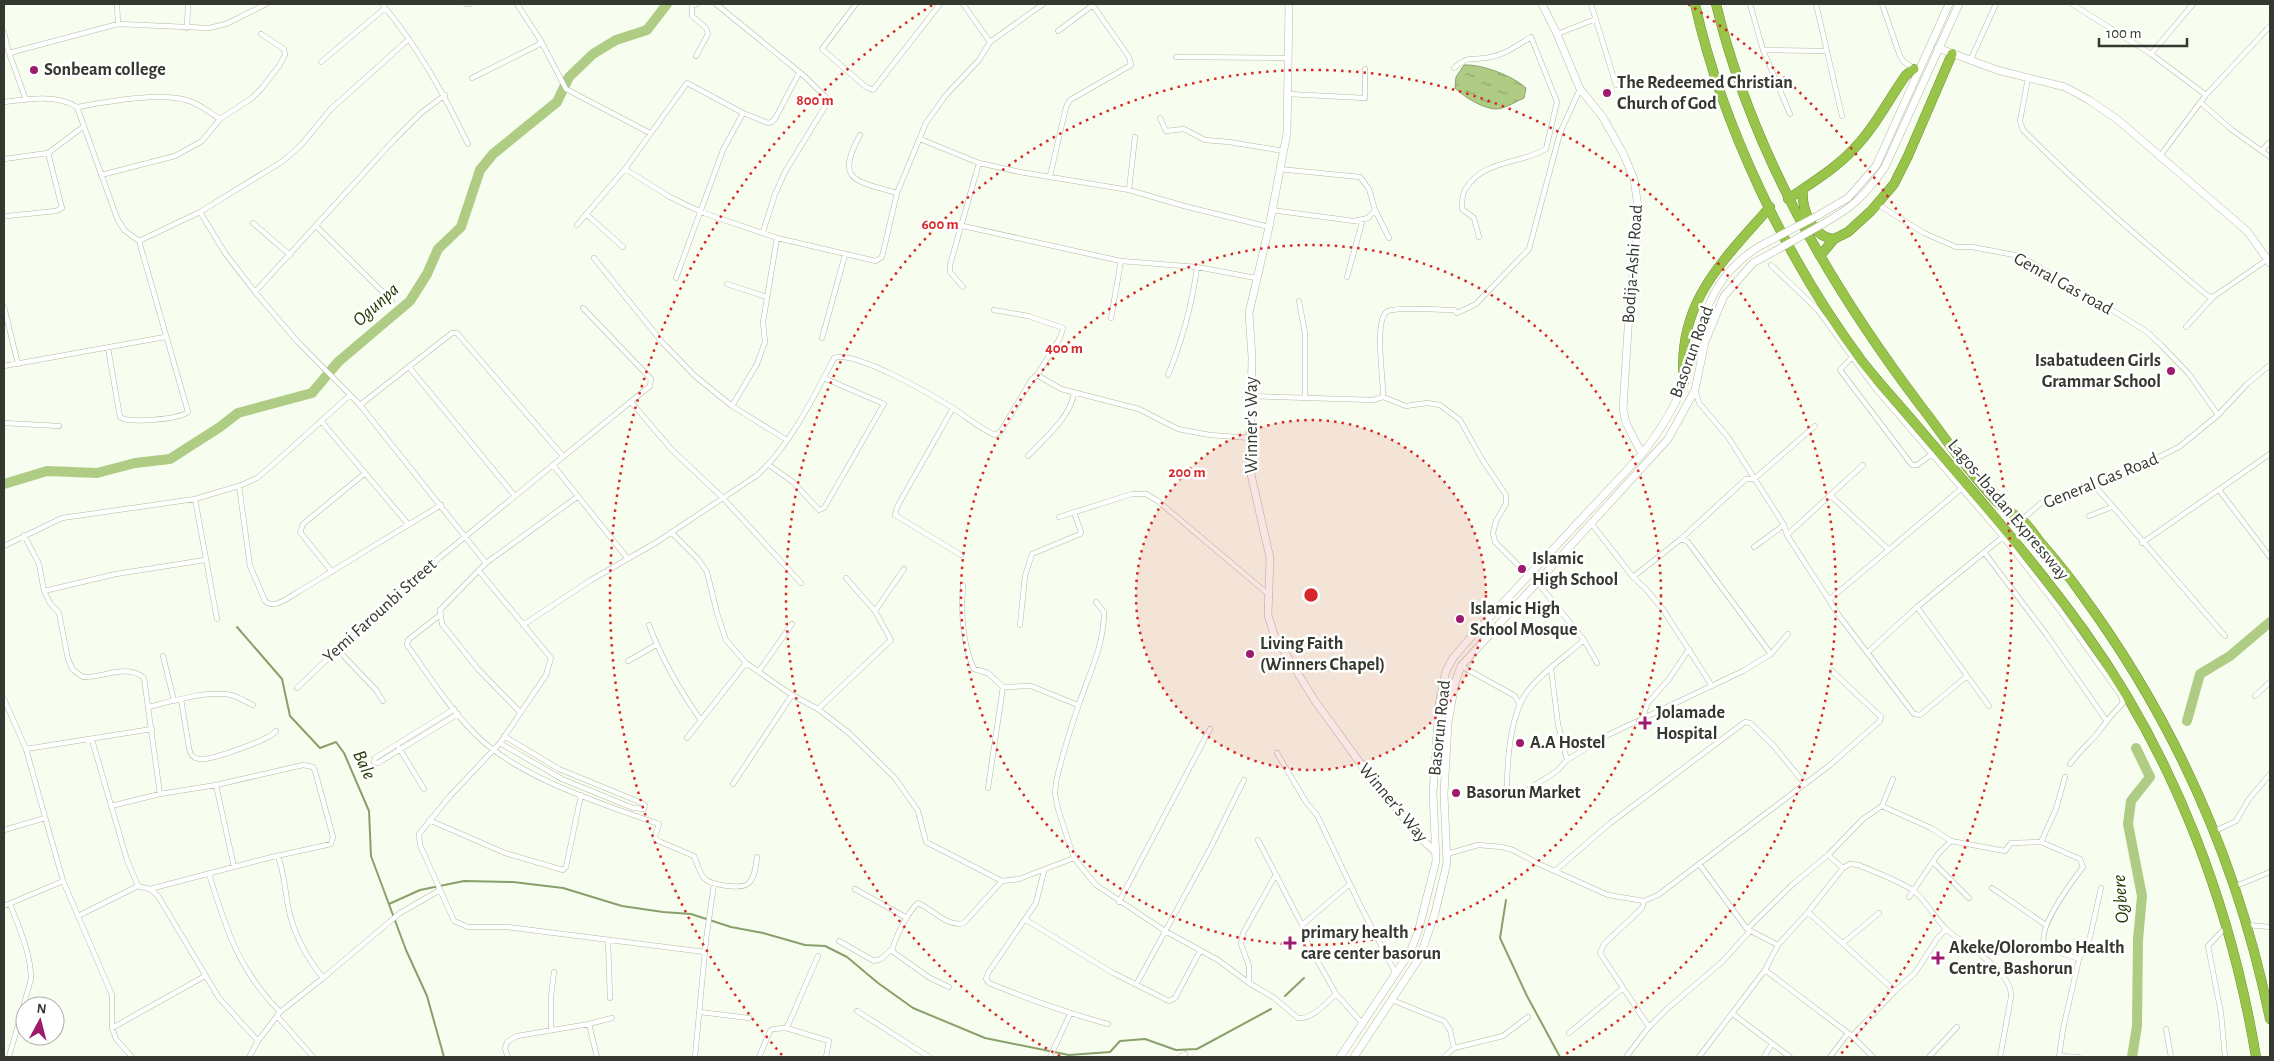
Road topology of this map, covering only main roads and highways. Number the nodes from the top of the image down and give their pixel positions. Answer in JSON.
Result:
{"nodes":[{"id":1,"x":1289,"y":4,"type":"edge"},
{"id":2,"x":1542,"y":4,"type":"edge"},
{"id":3,"x":1695,"y":4,"type":"edge"},
{"id":4,"x":1716,"y":4,"type":"edge"},
{"id":5,"x":1949,"y":4,"type":"edge"},
{"id":6,"x":1959,"y":4,"type":"edge"},
{"id":7,"x":1938,"y":48,"type":"junction"},
{"id":8,"x":1952,"y":54,"type":"junction"},
{"id":9,"x":1914,"y":69,"type":"road end"},
{"id":10,"x":1803,"y":189,"type":"junction"},
{"id":11,"x":1788,"y":199,"type":"junction"},
{"id":12,"x":1770,"y":207,"type":"junction"},
{"id":13,"x":1834,"y":239,"type":"junction"},
{"id":14,"x":1820,"y":256,"type":"junction"},
{"id":15,"x":2269,"y":261,"type":"edge"},
{"id":16,"x":1684,"y":382,"type":"junction"},
{"id":17,"x":1642,"y":454,"type":"junction"},
{"id":18,"x":1472,"y":636,"type":"junction"},
{"id":19,"x":1481,"y":643,"type":"junction"},
{"id":20,"x":1436,"y":852,"type":"junction"},
{"id":21,"x":2270,"y":1019,"type":"edge"},
{"id":22,"x":1340,"y":1057,"type":"edge"},
{"id":23,"x":1354,"y":1057,"type":"edge"},
{"id":24,"x":2256,"y":1057,"type":"edge"}],
"edges":[{"from":1,"to":20,"type":"main road","name":"Winner's Way"},
{"from":2,"to":17,"type":"main road","name":"Bodija-Ashi Road"},
{"from":3,"to":12,"type":"highway","name":"Lagos-Ibadan Expressway"},
{"from":4,"to":11,"type":"highway","name":"Lagos-Ibadan Expressway"},
{"from":5,"to":16,"type":"main road","name":"Basorun Road","bridge":true},
{"from":6,"to":7,"type":"main road","name":"Basorun Road"},
{"from":7,"to":8,"type":"main road"},
{"from":7,"to":19,"type":"main road","name":"Basorun Road","bridge":true},
{"from":8,"to":13,"type":"highway"},
{"from":8,"to":15,"type":"main road"},
{"from":9,"to":10,"type":"highway"},
{"from":10,"to":11,"type":"highway"},
{"from":10,"to":13,"type":"highway"},
{"from":11,"to":14,"type":"highway","name":"Lagos-Ibadan Expressway"},
{"from":12,"to":16,"type":"highway"},
{"from":12,"to":24,"type":"highway","name":"Lagos-Ibadan Expressway"},
{"from":13,"to":14,"type":"highway"},
{"from":14,"to":21,"type":"highway","name":"Lagos-Ibadan Expressway"},
{"from":16,"to":17,"type":"main road","name":"Basorun Road"},
{"from":17,"to":18,"type":"main road","name":"Basorun Road"},
{"from":18,"to":19,"type":"main road"},
{"from":18,"to":20,"type":"main road","name":"Basorun Road"},
{"from":19,"to":23,"type":"main road","name":"Basorun Road"},
{"from":20,"to":22,"type":"main road","name":"Basorun Road"}]}
